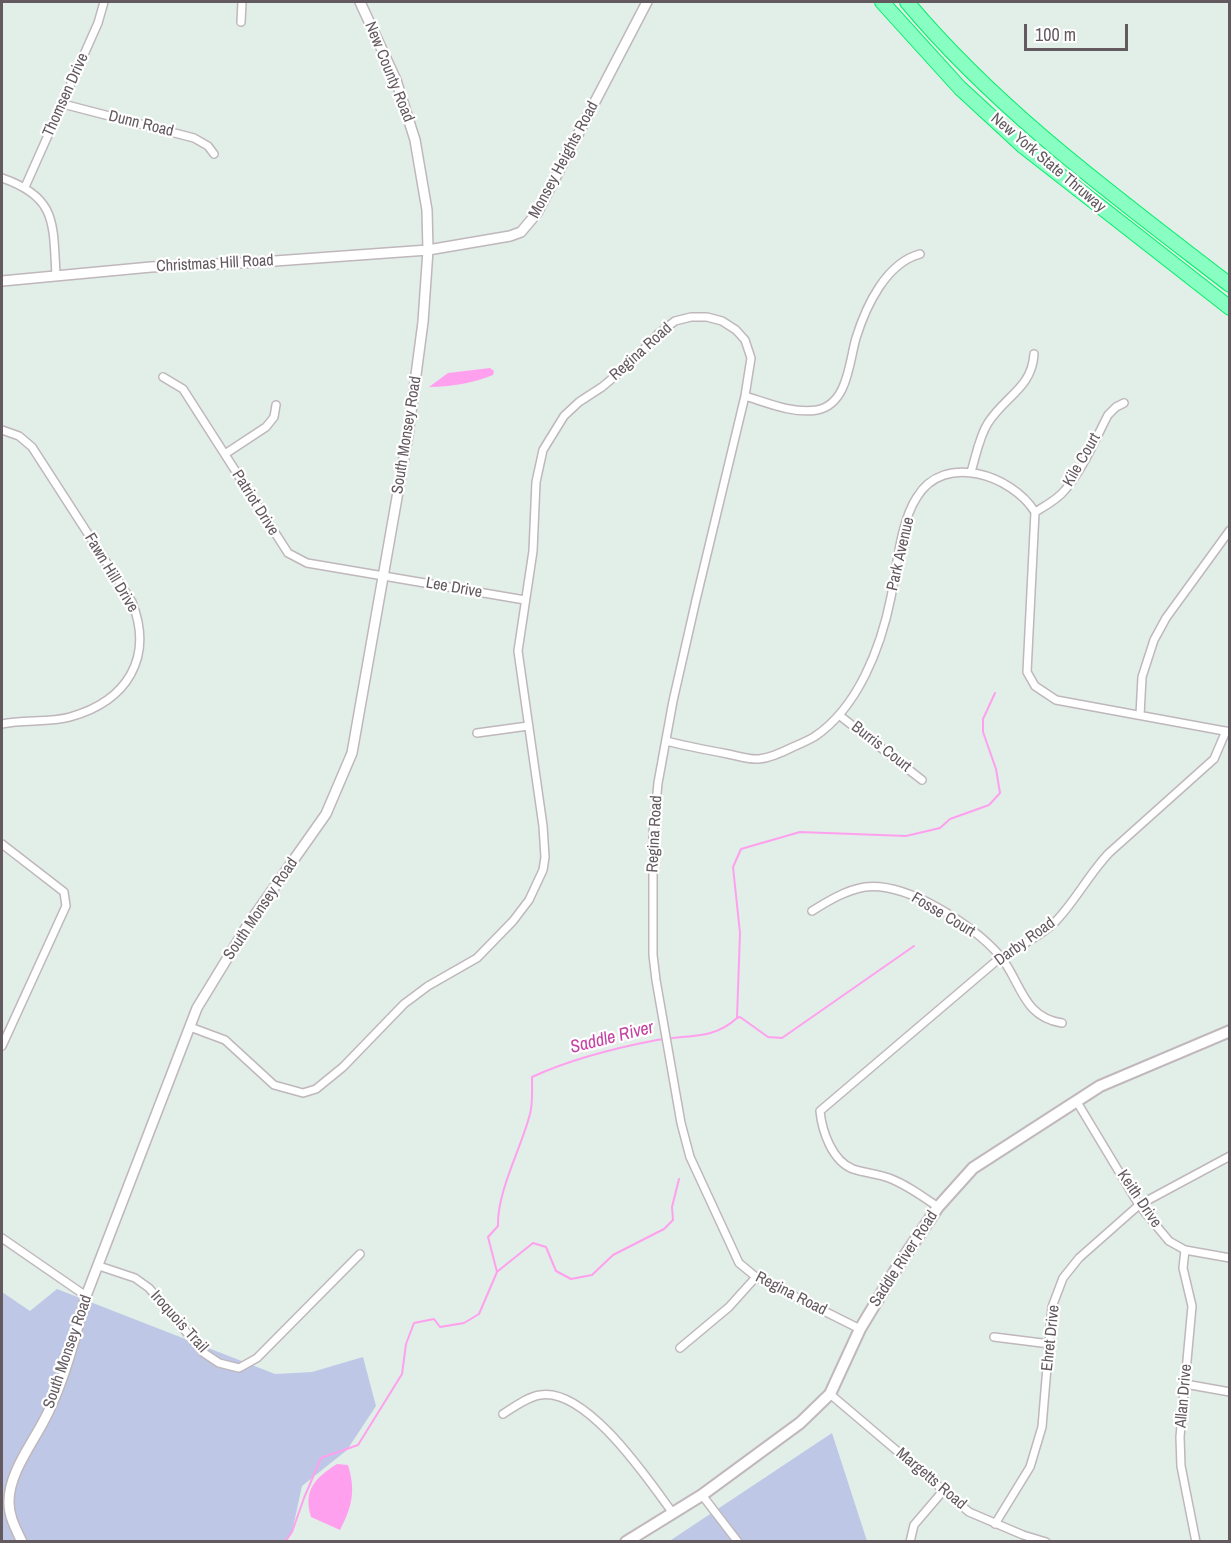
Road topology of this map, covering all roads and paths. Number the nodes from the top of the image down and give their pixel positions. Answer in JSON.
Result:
{"nodes":[{"id":1,"x":104,"y":2,"type":"edge"},
{"id":2,"x":242,"y":2,"type":"edge"},
{"id":3,"x":360,"y":2,"type":"edge"},
{"id":4,"x":647,"y":2,"type":"edge"},
{"id":5,"x":882,"y":2,"type":"edge"},
{"id":6,"x":907,"y":2,"type":"edge"},
{"id":7,"x":241,"y":22,"type":"dead end"},
{"id":8,"x":63,"y":104,"type":"junction"},
{"id":9,"x":214,"y":154,"type":"dead end"},
{"id":10,"x":2,"y":178,"type":"edge"},
{"id":11,"x":25,"y":187,"type":"junction"},
{"id":12,"x":428,"y":250,"type":"junction"},
{"id":13,"x":920,"y":254,"type":"dead end"},
{"id":14,"x":56,"y":275,"type":"junction"},
{"id":15,"x":2,"y":281,"type":"edge"},
{"id":16,"x":1230,"y":285,"type":"edge"},
{"id":17,"x":1230,"y":308,"type":"edge"},
{"id":18,"x":1034,"y":354,"type":"dead end"},
{"id":19,"x":163,"y":377,"type":"dead end"},
{"id":20,"x":745,"y":396,"type":"junction"},
{"id":21,"x":1124,"y":404,"type":"dead end"},
{"id":22,"x":276,"y":405,"type":"dead end"},
{"id":23,"x":2,"y":430,"type":"edge"},
{"id":24,"x":225,"y":454,"type":"junction"},
{"id":25,"x":971,"y":472,"type":"junction"},
{"id":26,"x":1035,"y":512,"type":"junction"},
{"id":27,"x":1230,"y":530,"type":"edge"},
{"id":28,"x":383,"y":576,"type":"junction"},
{"id":29,"x":525,"y":600,"type":"junction"},
{"id":30,"x":839,"y":715,"type":"junction"},
{"id":31,"x":1140,"y":715,"type":"junction"},
{"id":32,"x":2,"y":723,"type":"edge"},
{"id":33,"x":528,"y":726,"type":"junction"},
{"id":34,"x":1228,"y":732,"type":"edge"},
{"id":35,"x":477,"y":733,"type":"dead end"},
{"id":36,"x":666,"y":741,"type":"junction"},
{"id":37,"x":922,"y":780,"type":"dead end"},
{"id":38,"x":2,"y":844,"type":"edge"},
{"id":39,"x":812,"y":911,"type":"dead end"},
{"id":40,"x":1001,"y":957,"type":"junction"},
{"id":41,"x":1062,"y":1023,"type":"dead end"},
{"id":42,"x":190,"y":1027,"type":"junction"},
{"id":43,"x":1230,"y":1031,"type":"edge"},
{"id":44,"x":2,"y":1046,"type":"edge"},
{"id":45,"x":1077,"y":1102,"type":"junction"},
{"id":46,"x":1230,"y":1156,"type":"edge"},
{"id":47,"x":1139,"y":1205,"type":"junction"},
{"id":48,"x":938,"y":1207,"type":"junction"},
{"id":49,"x":2,"y":1238,"type":"edge"},
{"id":50,"x":1185,"y":1250,"type":"junction"},
{"id":51,"x":360,"y":1254,"type":"dead end"},
{"id":52,"x":1230,"y":1258,"type":"edge"},
{"id":53,"x":99,"y":1266,"type":"junction"},
{"id":54,"x":756,"y":1277,"type":"junction"},
{"id":55,"x":86,"y":1296,"type":"junction"},
{"id":56,"x":860,"y":1329,"type":"junction"},
{"id":57,"x":994,"y":1337,"type":"dead end"},
{"id":58,"x":1050,"y":1344,"type":"junction"},
{"id":59,"x":680,"y":1348,"type":"dead end"},
{"id":60,"x":1185,"y":1384,"type":"junction"},
{"id":61,"x":1230,"y":1392,"type":"edge"},
{"id":62,"x":830,"y":1394,"type":"junction"},
{"id":63,"x":503,"y":1414,"type":"dead end"},
{"id":64,"x":943,"y":1491,"type":"junction"},
{"id":65,"x":702,"y":1495,"type":"junction"},
{"id":66,"x":672,"y":1512,"type":"junction"},
{"id":67,"x":995,"y":1524,"type":"junction"},
{"id":68,"x":22,"y":1542,"type":"edge"},
{"id":69,"x":626,"y":1542,"type":"edge"},
{"id":70,"x":738,"y":1542,"type":"edge"},
{"id":71,"x":910,"y":1542,"type":"edge"},
{"id":72,"x":1046,"y":1542,"type":"edge"},
{"id":73,"x":1196,"y":1542,"type":"edge"}],
"edges":[{"from":1,"to":8,"type":"street","name":"Thomsen Drive"},
{"from":2,"to":7,"type":"street"},
{"from":3,"to":12,"type":"street","name":"New County Road"},
{"from":4,"to":12,"type":"street","name":"Monsey Heights Road"},
{"from":5,"to":17,"type":"highway","name":"New York State Thruway"},
{"from":6,"to":16,"type":"highway","name":"New York State Thruway"},
{"from":8,"to":9,"type":"street","name":"Dunn Road"},
{"from":8,"to":11,"type":"street","name":"Thomsen Drive"},
{"from":10,"to":11,"type":"street"},
{"from":11,"to":14,"type":"street"},
{"from":12,"to":14,"type":"street","name":"Christmas Hill Road"},
{"from":12,"to":28,"type":"street","name":"South Monsey Road"},
{"from":13,"to":20,"type":"street"},
{"from":14,"to":15,"type":"street","name":"Christmas Hill Road"},
{"from":18,"to":25,"type":"street"},
{"from":19,"to":24,"type":"street","name":"Patriot Drive"},
{"from":20,"to":29,"type":"street","name":"Regina Road"},
{"from":20,"to":36,"type":"street","name":"Regina Road"},
{"from":21,"to":26,"type":"street","name":"Kile Court"},
{"from":22,"to":24,"type":"street"},
{"from":23,"to":32,"type":"street","name":"Fawn Hill Drive"},
{"from":24,"to":28,"type":"street","name":"Patriot Drive"},
{"from":25,"to":26,"type":"street","name":"Park Avenue"},
{"from":25,"to":30,"type":"street","name":"Park Avenue"},
{"from":26,"to":31,"type":"street"},
{"from":27,"to":31,"type":"street"},
{"from":28,"to":29,"type":"street","name":"Lee Drive"},
{"from":28,"to":42,"type":"street","name":"South Monsey Road"},
{"from":29,"to":33,"type":"street","name":"Regina Road"},
{"from":30,"to":36,"type":"street","name":"Park Avenue"},
{"from":30,"to":37,"type":"street","name":"Burris Court"},
{"from":31,"to":34,"type":"street"},
{"from":33,"to":35,"type":"street"},
{"from":33,"to":42,"type":"street","name":"Regina Road"},
{"from":34,"to":40,"type":"street","name":"Darby Road"},
{"from":36,"to":54,"type":"street","name":"Regina Road"},
{"from":38,"to":44,"type":"street"},
{"from":39,"to":40,"type":"street","name":"Fosse Court"},
{"from":40,"to":41,"type":"street","name":"Fosse Court"},
{"from":40,"to":48,"type":"street","name":"Darby Road"},
{"from":42,"to":53,"type":"street","name":"South Monsey Road"},
{"from":43,"to":45,"type":"main road","name":"Saddle River Road"},
{"from":45,"to":47,"type":"street","name":"Keith Drive"},
{"from":45,"to":48,"type":"main road","name":"Saddle River Road"},
{"from":46,"to":47,"type":"street","name":"Ehret Drive"},
{"from":47,"to":50,"type":"street","name":"Keith Drive"},
{"from":47,"to":58,"type":"street","name":"Ehret Drive"},
{"from":48,"to":56,"type":"main road","name":"Saddle River Road"},
{"from":49,"to":55,"type":"street"},
{"from":50,"to":52,"type":"street","name":"Keith Drive"},
{"from":50,"to":60,"type":"street","name":"Allan Drive"},
{"from":51,"to":53,"type":"street","name":"Iroquois Trail"},
{"from":53,"to":55,"type":"street","name":"South Monsey Road"},
{"from":54,"to":56,"type":"street","name":"Regina Road"},
{"from":54,"to":59,"type":"street"},
{"from":55,"to":68,"type":"street","name":"South Monsey Road"},
{"from":56,"to":62,"type":"main road","name":"Saddle River Road"},
{"from":57,"to":58,"type":"street"},
{"from":58,"to":67,"type":"street","name":"Ehret Drive"},
{"from":60,"to":61,"type":"street"},
{"from":60,"to":73,"type":"street","name":"Allan Drive"},
{"from":62,"to":64,"type":"street","name":"Margetts Road"},
{"from":62,"to":65,"type":"main road","name":"Saddle River Road"},
{"from":63,"to":66,"type":"street"},
{"from":64,"to":67,"type":"street","name":"Margetts Road"},
{"from":64,"to":71,"type":"street"},
{"from":65,"to":66,"type":"main road","name":"Saddle River Road"},
{"from":65,"to":70,"type":"street"},
{"from":66,"to":69,"type":"main road","name":"Saddle River Road"},
{"from":67,"to":72,"type":"street","name":"Margetts Road"}]}
